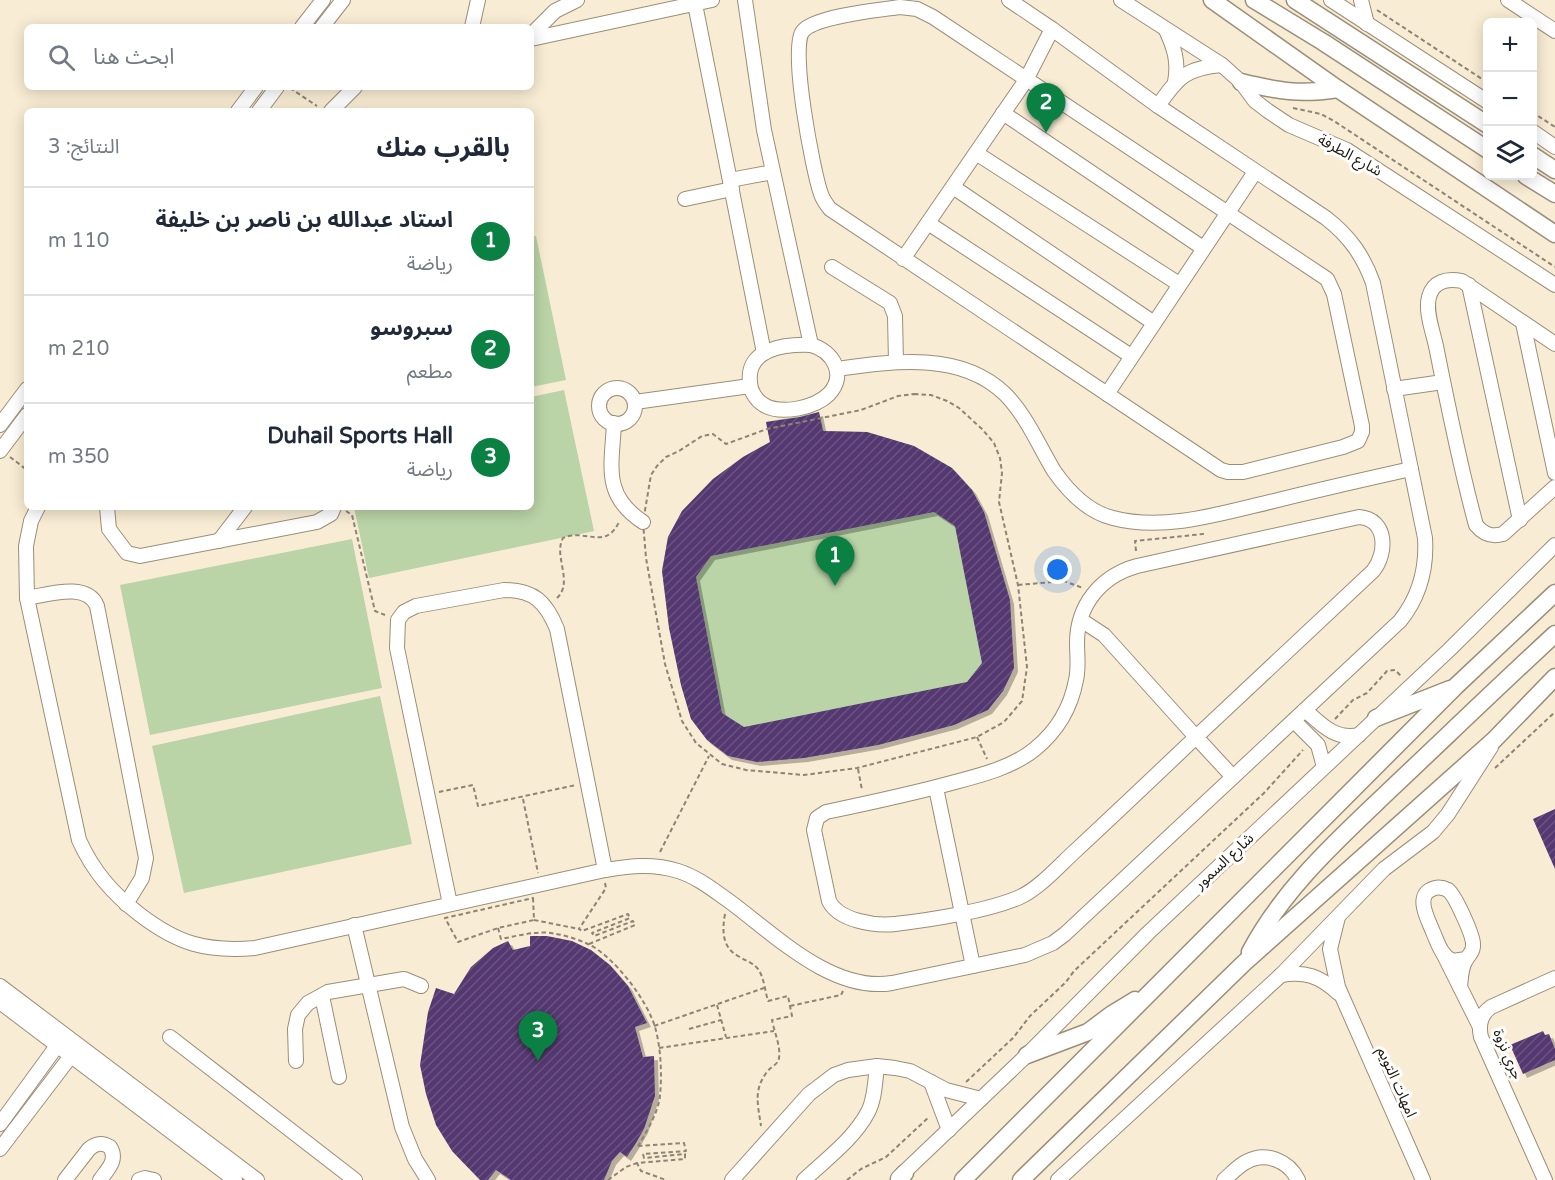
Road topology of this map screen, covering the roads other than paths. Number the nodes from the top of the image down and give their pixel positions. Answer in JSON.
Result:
{"nodes":[{"id":1,"x":323,"y":0,"type":"edge"},
{"id":2,"x":343,"y":0,"type":"edge"},
{"id":3,"x":478,"y":0,"type":"edge"},
{"id":4,"x":577,"y":0,"type":"edge"},
{"id":5,"x":712,"y":0,"type":"edge"},
{"id":6,"x":745,"y":0,"type":"edge"},
{"id":7,"x":1009,"y":0,"type":"edge"},
{"id":8,"x":1121,"y":0,"type":"edge"},
{"id":9,"x":1212,"y":0,"type":"edge"},
{"id":10,"x":1254,"y":0,"type":"edge"},
{"id":11,"x":1295,"y":0,"type":"edge"},
{"id":12,"x":1331,"y":0,"type":"edge"},
{"id":13,"x":1508,"y":0,"type":"edge"},
{"id":14,"x":1366,"y":3,"type":"edge"},
{"id":15,"x":695,"y":4,"type":"junction"},
{"id":16,"x":304,"y":24,"type":"edge"},
{"id":17,"x":324,"y":24,"type":"edge"},
{"id":18,"x":473,"y":24,"type":"edge"},
{"id":19,"x":1367,"y":24,"type":"junction"},
{"id":20,"x":1052,"y":29,"type":"junction"},
{"id":21,"x":1166,"y":30,"type":"junction"},
{"id":22,"x":1555,"y":31,"type":"edge"},
{"id":23,"x":534,"y":34,"type":"edge"},
{"id":24,"x":534,"y":36,"type":"edge"},
{"id":25,"x":1222,"y":65,"type":"junction"},
{"id":26,"x":1026,"y":80,"type":"junction"},
{"id":27,"x":1175,"y":82,"type":"junction"},
{"id":28,"x":1241,"y":82,"type":"junction"},
{"id":29,"x":1338,"y":89,"type":"junction"},
{"id":30,"x":254,"y":90,"type":"edge"},
{"id":31,"x":275,"y":90,"type":"edge"},
{"id":32,"x":352,"y":90,"type":"edge"},
{"id":33,"x":1483,"y":99,"type":"edge"},
{"id":34,"x":1158,"y":106,"type":"junction"},
{"id":35,"x":240,"y":108,"type":"edge"},
{"id":36,"x":261,"y":108,"type":"edge"},
{"id":37,"x":334,"y":108,"type":"edge"},
{"id":38,"x":1003,"y":114,"type":"junction"},
{"id":39,"x":1483,"y":122,"type":"edge"},
{"id":40,"x":1537,"y":134,"type":"edge"},
{"id":41,"x":1483,"y":147,"type":"edge"},
{"id":42,"x":1555,"y":147,"type":"edge"},
{"id":43,"x":976,"y":153,"type":"junction"},
{"id":44,"x":1537,"y":158,"type":"edge"},
{"id":45,"x":1255,"y":171,"type":"junction"},
{"id":46,"x":1555,"y":171,"type":"edge"},
{"id":47,"x":773,"y":172,"type":"junction"},
{"id":48,"x":1532,"y":180,"type":"edge"},
{"id":49,"x":731,"y":184,"type":"junction"},
{"id":50,"x":953,"y":187,"type":"junction"},
{"id":51,"x":1555,"y":194,"type":"edge"},
{"id":52,"x":685,"y":199,"type":"dead end"},
{"id":53,"x":1227,"y":213,"type":"junction"},
{"id":54,"x":928,"y":223,"type":"junction"},
{"id":55,"x":1555,"y":234,"type":"edge"},
{"id":56,"x":1203,"y":248,"type":"junction"},
{"id":57,"x":903,"y":259,"type":"junction"},
{"id":58,"x":832,"y":267,"type":"dead end"},
{"id":59,"x":1179,"y":284,"type":"junction"},
{"id":60,"x":1469,"y":285,"type":"junction"},
{"id":61,"x":1555,"y":285,"type":"edge"},
{"id":62,"x":1154,"y":323,"type":"junction"},
{"id":63,"x":1523,"y":323,"type":"junction"},
{"id":64,"x":1555,"y":344,"type":"edge"},
{"id":65,"x":811,"y":345,"type":"junction"},
{"id":66,"x":764,"y":353,"type":"junction"},
{"id":67,"x":1131,"y":357,"type":"junction"},
{"id":68,"x":896,"y":362,"type":"junction"},
{"id":69,"x":837,"y":369,"type":"junction"},
{"id":70,"x":1443,"y":382,"type":"junction"},
{"id":71,"x":750,"y":386,"type":"junction"},
{"id":72,"x":1394,"y":389,"type":"junction"},
{"id":73,"x":24,"y":393,"type":"edge"},
{"id":74,"x":1107,"y":394,"type":"junction"},
{"id":75,"x":635,"y":402,"type":"junction"},
{"id":76,"x":24,"y":419,"type":"edge"},
{"id":77,"x":614,"y":423,"type":"junction"},
{"id":78,"x":0,"y":425,"type":"edge"},
{"id":79,"x":0,"y":451,"type":"edge"},
{"id":80,"x":1411,"y":469,"type":"junction"},
{"id":81,"x":1555,"y":472,"type":"edge"},
{"id":82,"x":1555,"y":487,"type":"edge"},
{"id":83,"x":37,"y":510,"type":"edge"},
{"id":84,"x":107,"y":510,"type":"edge"},
{"id":85,"x":243,"y":510,"type":"edge"},
{"id":86,"x":333,"y":510,"type":"edge"},
{"id":87,"x":1520,"y":520,"type":"junction"},
{"id":88,"x":643,"y":522,"type":"road end"},
{"id":89,"x":219,"y":541,"type":"junction"},
{"id":90,"x":1555,"y":545,"type":"edge"},
{"id":91,"x":1555,"y":593,"type":"edge"},
{"id":92,"x":27,"y":598,"type":"junction"},
{"id":93,"x":1082,"y":620,"type":"junction"},
{"id":94,"x":1555,"y":634,"type":"edge"},
{"id":95,"x":1555,"y":677,"type":"edge"},
{"id":96,"x":1456,"y":686,"type":"junction"},
{"id":97,"x":1305,"y":710,"type":"junction"},
{"id":98,"x":1376,"y":718,"type":"junction"},
{"id":99,"x":1294,"y":720,"type":"junction"},
{"id":100,"x":1359,"y":735,"type":"junction"},
{"id":101,"x":1196,"y":737,"type":"junction"},
{"id":102,"x":1494,"y":740,"type":"junction"},
{"id":103,"x":1324,"y":767,"type":"junction"},
{"id":104,"x":1233,"y":777,"type":"junction"},
{"id":105,"x":936,"y":788,"type":"junction"},
{"id":106,"x":605,"y":870,"type":"junction"},
{"id":107,"x":126,"y":904,"type":"junction"},
{"id":108,"x":450,"y":904,"type":"junction"},
{"id":109,"x":961,"y":912,"type":"junction"},
{"id":110,"x":1340,"y":913,"type":"junction"},
{"id":111,"x":354,"y":925,"type":"junction"},
{"id":112,"x":1443,"y":953,"type":"junction"},
{"id":113,"x":1466,"y":959,"type":"junction"},
{"id":114,"x":1245,"y":963,"type":"junction"},
{"id":115,"x":973,"y":966,"type":"junction"},
{"id":116,"x":1281,"y":975,"type":"junction"},
{"id":117,"x":1555,"y":978,"type":"edge"},
{"id":118,"x":369,"y":984,"type":"junction"},
{"id":119,"x":0,"y":986,"type":"edge"},
{"id":120,"x":421,"y":986,"type":"dead end"},
{"id":121,"x":1460,"y":987,"type":"junction"},
{"id":122,"x":1149,"y":994,"type":"junction"},
{"id":123,"x":322,"y":996,"type":"junction"},
{"id":124,"x":1342,"y":996,"type":"junction"},
{"id":125,"x":0,"y":1002,"type":"edge"},
{"id":126,"x":1479,"y":1025,"type":"junction"},
{"id":127,"x":171,"y":1036,"type":"dead end"},
{"id":128,"x":61,"y":1040,"type":"junction"},
{"id":129,"x":75,"y":1051,"type":"junction"},
{"id":130,"x":1027,"y":1055,"type":"junction"},
{"id":131,"x":296,"y":1061,"type":"dead end"},
{"id":132,"x":877,"y":1066,"type":"junction"},
{"id":133,"x":339,"y":1077,"type":"dead end"},
{"id":134,"x":931,"y":1082,"type":"junction"},
{"id":135,"x":138,"y":1098,"type":"junction"},
{"id":136,"x":981,"y":1099,"type":"junction"},
{"id":137,"x":0,"y":1124,"type":"edge"},
{"id":138,"x":949,"y":1130,"type":"junction"},
{"id":139,"x":0,"y":1149,"type":"edge"},
{"id":140,"x":1548,"y":1176,"type":"edge"},
{"id":141,"x":899,"y":1178,"type":"edge"},
{"id":142,"x":65,"y":1180,"type":"edge"},
{"id":143,"x":100,"y":1180,"type":"edge"},
{"id":144,"x":139,"y":1180,"type":"edge"},
{"id":145,"x":154,"y":1180,"type":"edge"},
{"id":146,"x":235,"y":1180,"type":"edge"},
{"id":147,"x":257,"y":1180,"type":"edge"},
{"id":148,"x":355,"y":1180,"type":"edge"},
{"id":149,"x":428,"y":1180,"type":"edge"},
{"id":150,"x":732,"y":1180,"type":"edge"},
{"id":151,"x":804,"y":1180,"type":"edge"},
{"id":152,"x":963,"y":1180,"type":"edge"},
{"id":153,"x":1021,"y":1180,"type":"edge"},
{"id":154,"x":1058,"y":1180,"type":"edge"},
{"id":155,"x":1224,"y":1180,"type":"edge"},
{"id":156,"x":1298,"y":1180,"type":"edge"},
{"id":157,"x":1423,"y":1180,"type":"edge"}],
"edges":[{"from":1,"to":16,"type":"street"},
{"from":2,"to":17,"type":"street"},
{"from":3,"to":18,"type":"street"},
{"from":4,"to":23,"type":"street"},
{"from":5,"to":15,"type":"street"},
{"from":6,"to":47,"type":"street"},
{"from":7,"to":20,"type":"street"},
{"from":8,"to":21,"type":"street","name":"شارع الطرفة"},
{"from":9,"to":29,"type":"main road"},
{"from":10,"to":41,"type":"main road"},
{"from":11,"to":39,"type":"main road"},
{"from":12,"to":19,"type":"street"},
{"from":13,"to":22,"type":"street"},
{"from":14,"to":19,"type":"street"},
{"from":15,"to":24,"type":"street"},
{"from":15,"to":49,"type":"street"},
{"from":19,"to":33,"type":"street"},
{"from":20,"to":26,"type":"street"},
{"from":20,"to":34,"type":"street"},
{"from":21,"to":25,"type":"street","name":"شارع الطرفة"},
{"from":21,"to":27,"type":"street"},
{"from":25,"to":27,"type":"street"},
{"from":25,"to":28,"type":"street","name":"شارع الطرفة"},
{"from":26,"to":38,"type":"street"},
{"from":26,"to":53,"type":"street"},
{"from":26,"to":57,"type":"street"},
{"from":27,"to":34,"type":"street"},
{"from":28,"to":29,"type":"main road"},
{"from":28,"to":61,"type":"street","name":"شارع الطرفة"},
{"from":29,"to":55,"type":"main road"},
{"from":30,"to":35,"type":"street"},
{"from":31,"to":36,"type":"street"},
{"from":32,"to":37,"type":"street"},
{"from":34,"to":45,"type":"street"},
{"from":38,"to":43,"type":"street"},
{"from":38,"to":56,"type":"street"},
{"from":40,"to":42,"type":"street"},
{"from":43,"to":50,"type":"street"},
{"from":43,"to":59,"type":"street"},
{"from":44,"to":46,"type":"main road"},
{"from":45,"to":53,"type":"street"},
{"from":45,"to":72,"type":"street"},
{"from":47,"to":49,"type":"street"},
{"from":47,"to":65,"type":"street"},
{"from":48,"to":51,"type":"main road"},
{"from":49,"to":52,"type":"street"},
{"from":49,"to":66,"type":"street"},
{"from":50,"to":54,"type":"street"},
{"from":50,"to":62,"type":"street"},
{"from":53,"to":56,"type":"street"},
{"from":53,"to":74,"type":"street"},
{"from":54,"to":57,"type":"street"},
{"from":54,"to":67,"type":"street"},
{"from":56,"to":59,"type":"street"},
{"from":57,"to":74,"type":"street"},
{"from":58,"to":68,"type":"street"},
{"from":59,"to":62,"type":"street"},
{"from":60,"to":63,"type":"street"},
{"from":60,"to":70,"type":"street"},
{"from":60,"to":87,"type":"street"},
{"from":62,"to":67,"type":"street"},
{"from":63,"to":64,"type":"street"},
{"from":63,"to":81,"type":"street"},
{"from":65,"to":66,"type":"street"},
{"from":65,"to":69,"type":"street"},
{"from":66,"to":71,"type":"street"},
{"from":67,"to":74,"type":"street"},
{"from":68,"to":69,"type":"street"},
{"from":68,"to":80,"type":"street"},
{"from":69,"to":71,"type":"street"},
{"from":70,"to":72,"type":"street"},
{"from":70,"to":87,"type":"street"},
{"from":71,"to":75,"type":"street"},
{"from":72,"to":80,"type":"street"},
{"from":73,"to":78,"type":"street"},
{"from":75,"to":77,"type":"street"},
{"from":75,"to":77,"type":"street"},
{"from":76,"to":79,"type":"street"},
{"from":77,"to":88,"type":"street"},
{"from":80,"to":97,"type":"street"},
{"from":82,"to":87,"type":"street"},
{"from":83,"to":92,"type":"street"},
{"from":84,"to":89,"type":"street"},
{"from":85,"to":89,"type":"street"},
{"from":86,"to":89,"type":"street"},
{"from":90,"to":98,"type":"street","name":"شارع السمور"},
{"from":91,"to":96,"type":"main road"},
{"from":92,"to":107,"type":"street"},
{"from":92,"to":107,"type":"street"},
{"from":93,"to":101,"type":"street"},
{"from":93,"to":101,"type":"street"},
{"from":93,"to":105,"type":"street"},
{"from":94,"to":114,"type":"main road"},
{"from":95,"to":102,"type":"main road"},
{"from":96,"to":98,"type":"main road"},
{"from":96,"to":122,"type":"main road"},
{"from":97,"to":99,"type":"street"},
{"from":97,"to":100,"type":"street"},
{"from":98,"to":100,"type":"street","name":"شارع السمور"},
{"from":99,"to":103,"type":"street"},
{"from":99,"to":104,"type":"street"},
{"from":100,"to":103,"type":"street","name":"شارع السمور"},
{"from":101,"to":104,"type":"street"},
{"from":101,"to":109,"type":"street"},
{"from":102,"to":110,"type":"street"},
{"from":102,"to":114,"type":"main road"},
{"from":103,"to":130,"type":"street","name":"شارع السمور"},
{"from":104,"to":115,"type":"street"},
{"from":105,"to":109,"type":"street"},
{"from":105,"to":109,"type":"street"},
{"from":106,"to":108,"type":"street"},
{"from":106,"to":108,"type":"street"},
{"from":106,"to":115,"type":"street"},
{"from":107,"to":111,"type":"street"},
{"from":108,"to":111,"type":"street"},
{"from":109,"to":115,"type":"street"},
{"from":110,"to":116,"type":"street"},
{"from":110,"to":124,"type":"street","name":"امهات التويم"},
{"from":111,"to":118,"type":"street"},
{"from":112,"to":113,"type":"street"},
{"from":112,"to":113,"type":"street"},
{"from":112,"to":121,"type":"street"},
{"from":113,"to":121,"type":"street"},
{"from":114,"to":153,"type":"main road"},
{"from":116,"to":124,"type":"street"},
{"from":116,"to":154,"type":"street"},
{"from":117,"to":126,"type":"street","name":"جري نزوة"},
{"from":118,"to":120,"type":"street"},
{"from":118,"to":123,"type":"street"},
{"from":118,"to":149,"type":"street"},
{"from":119,"to":128,"type":"street"},
{"from":121,"to":126,"type":"street"},
{"from":122,"to":130,"type":"main road"},
{"from":122,"to":152,"type":"main road"},
{"from":123,"to":131,"type":"street"},
{"from":123,"to":133,"type":"street"},
{"from":124,"to":157,"type":"street","name":"امهات التويم"},
{"from":125,"to":128,"type":"street"},
{"from":126,"to":140,"type":"street","name":"جري نزوة"},
{"from":127,"to":148,"type":"street"},
{"from":128,"to":129,"type":"street"},
{"from":128,"to":137,"type":"street"},
{"from":129,"to":135,"type":"street"},
{"from":129,"to":139,"type":"street"},
{"from":130,"to":136,"type":"street","name":"شارع السمور"},
{"from":132,"to":134,"type":"street"},
{"from":132,"to":150,"type":"street"},
{"from":132,"to":151,"type":"street"},
{"from":134,"to":136,"type":"street"},
{"from":134,"to":138,"type":"street"},
{"from":135,"to":146,"type":"street"},
{"from":135,"to":147,"type":"street"},
{"from":136,"to":138,"type":"street","name":"شارع السمور"},
{"from":138,"to":141,"type":"street","name":"شارع السمور"},
{"from":142,"to":143,"type":"street"},
{"from":144,"to":145,"type":"street"},
{"from":155,"to":156,"type":"street"}]}
